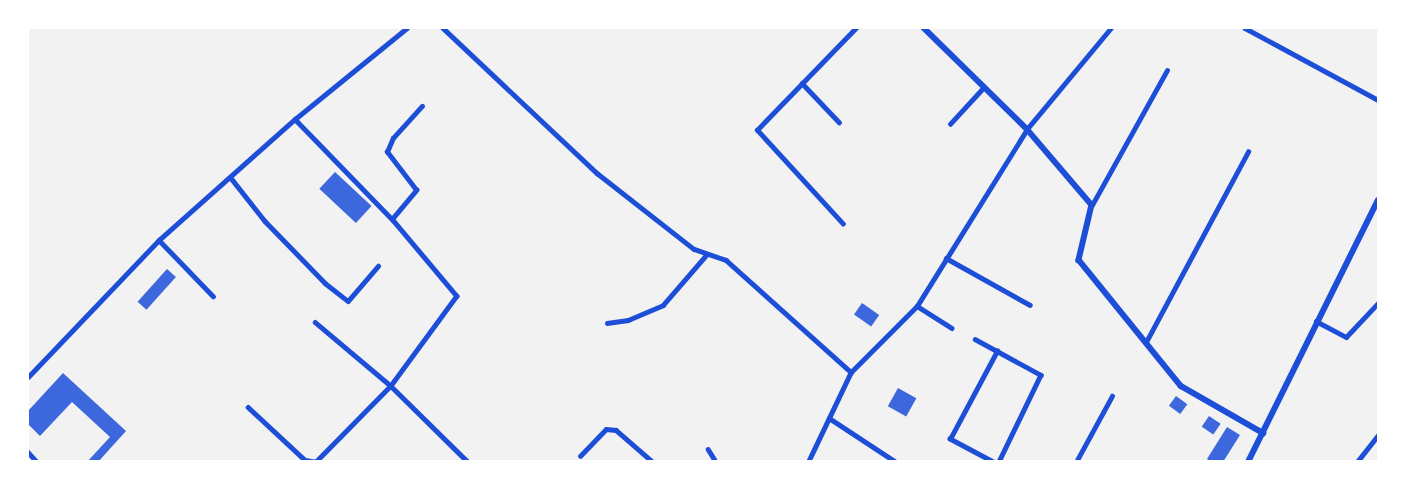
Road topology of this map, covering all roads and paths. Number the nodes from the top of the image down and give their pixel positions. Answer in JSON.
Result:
{"nodes":[{"id":1,"x":407,"y":28,"type":"edge"},
{"id":2,"x":443,"y":28,"type":"edge"},
{"id":3,"x":856,"y":28,"type":"edge"},
{"id":4,"x":924,"y":28,"type":"edge"},
{"id":5,"x":1111,"y":28,"type":"edge"},
{"id":6,"x":1245,"y":28,"type":"edge"},
{"id":7,"x":1167,"y":70,"type":"dead end"},
{"id":8,"x":802,"y":83,"type":"junction"},
{"id":9,"x":984,"y":87,"type":"junction"},
{"id":10,"x":1378,"y":100,"type":"edge"},
{"id":11,"x":422,"y":106,"type":"dead end"},
{"id":12,"x":295,"y":119,"type":"junction"},
{"id":13,"x":839,"y":122,"type":"dead end"},
{"id":14,"x":950,"y":124,"type":"dead end"},
{"id":15,"x":1027,"y":129,"type":"junction"},
{"id":16,"x":1248,"y":152,"type":"dead end"},
{"id":17,"x":231,"y":178,"type":"junction"},
{"id":18,"x":1378,"y":200,"type":"edge"},
{"id":19,"x":1092,"y":205,"type":"junction"},
{"id":20,"x":392,"y":219,"type":"junction"},
{"id":21,"x":843,"y":224,"type":"dead end"},
{"id":22,"x":159,"y":240,"type":"junction"},
{"id":23,"x":708,"y":254,"type":"junction"},
{"id":24,"x":946,"y":258,"type":"junction"},
{"id":25,"x":378,"y":266,"type":"dead end"},
{"id":26,"x":214,"y":296,"type":"dead end"},
{"id":27,"x":1378,"y":304,"type":"edge"},
{"id":28,"x":1030,"y":305,"type":"dead end"},
{"id":29,"x":917,"y":306,"type":"junction"},
{"id":30,"x":1316,"y":321,"type":"junction"},
{"id":31,"x":315,"y":322,"type":"dead end"},
{"id":32,"x":608,"y":323,"type":"dead end"},
{"id":33,"x":952,"y":328,"type":"dead end"},
{"id":34,"x":975,"y":339,"type":"dead end"},
{"id":35,"x":1146,"y":342,"type":"junction"},
{"id":36,"x":997,"y":351,"type":"junction"},
{"id":37,"x":851,"y":372,"type":"junction"},
{"id":38,"x":28,"y":377,"type":"edge"},
{"id":39,"x":391,"y":386,"type":"junction"},
{"id":40,"x":1112,"y":396,"type":"dead end"},
{"id":41,"x":248,"y":407,"type":"dead end"},
{"id":42,"x":829,"y":418,"type":"junction"},
{"id":43,"x":1263,"y":433,"type":"junction"},
{"id":44,"x":1378,"y":435,"type":"edge"},
{"id":45,"x":708,"y":449,"type":"dead end"},
{"id":46,"x":28,"y":452,"type":"edge"},
{"id":47,"x":580,"y":456,"type":"dead end"},
{"id":48,"x":317,"y":461,"type":"edge"},
{"id":49,"x":38,"y":462,"type":"edge"},
{"id":50,"x":468,"y":462,"type":"edge"},
{"id":51,"x":653,"y":462,"type":"edge"},
{"id":52,"x":716,"y":462,"type":"edge"},
{"id":53,"x":808,"y":462,"type":"edge"},
{"id":54,"x":896,"y":462,"type":"edge"},
{"id":55,"x":993,"y":462,"type":"edge"},
{"id":56,"x":999,"y":462,"type":"edge"},
{"id":57,"x":1076,"y":462,"type":"edge"},
{"id":58,"x":1248,"y":462,"type":"edge"},
{"id":59,"x":1357,"y":462,"type":"edge"}],
"edges":[{"from":1,"to":12,"type":"street"},
{"from":2,"to":23,"type":"street"},
{"from":3,"to":8,"type":"street"},
{"from":4,"to":9,"type":"main road"},
{"from":5,"to":15,"type":"street"},
{"from":6,"to":10,"type":"street"},
{"from":7,"to":19,"type":"street"},
{"from":8,"to":13,"type":"street"},
{"from":8,"to":21,"type":"street"},
{"from":9,"to":14,"type":"street"},
{"from":9,"to":15,"type":"main road"},
{"from":11,"to":20,"type":"street"},
{"from":12,"to":17,"type":"street"},
{"from":12,"to":20,"type":"street"},
{"from":15,"to":19,"type":"main road"},
{"from":15,"to":24,"type":"street"},
{"from":16,"to":35,"type":"street"},
{"from":17,"to":22,"type":"street"},
{"from":17,"to":25,"type":"street"},
{"from":18,"to":30,"type":"main road"},
{"from":19,"to":35,"type":"main road"},
{"from":20,"to":39,"type":"street"},
{"from":22,"to":26,"type":"street"},
{"from":22,"to":38,"type":"street"},
{"from":23,"to":32,"type":"street"},
{"from":23,"to":37,"type":"street"},
{"from":24,"to":28,"type":"street"},
{"from":24,"to":29,"type":"street"},
{"from":27,"to":30,"type":"street"},
{"from":29,"to":33,"type":"street"},
{"from":29,"to":37,"type":"street"},
{"from":30,"to":43,"type":"main road"},
{"from":31,"to":39,"type":"street"},
{"from":34,"to":36,"type":"street"},
{"from":35,"to":43,"type":"main road"},
{"from":36,"to":55,"type":"street"},
{"from":36,"to":56,"type":"street"},
{"from":37,"to":42,"type":"street"},
{"from":39,"to":48,"type":"street"},
{"from":39,"to":50,"type":"street"},
{"from":40,"to":57,"type":"street"},
{"from":41,"to":48,"type":"street"},
{"from":42,"to":53,"type":"street"},
{"from":42,"to":54,"type":"street"},
{"from":43,"to":58,"type":"main road"},
{"from":44,"to":59,"type":"street"},
{"from":45,"to":52,"type":"street"},
{"from":46,"to":49,"type":"street"},
{"from":47,"to":51,"type":"street"}]}
